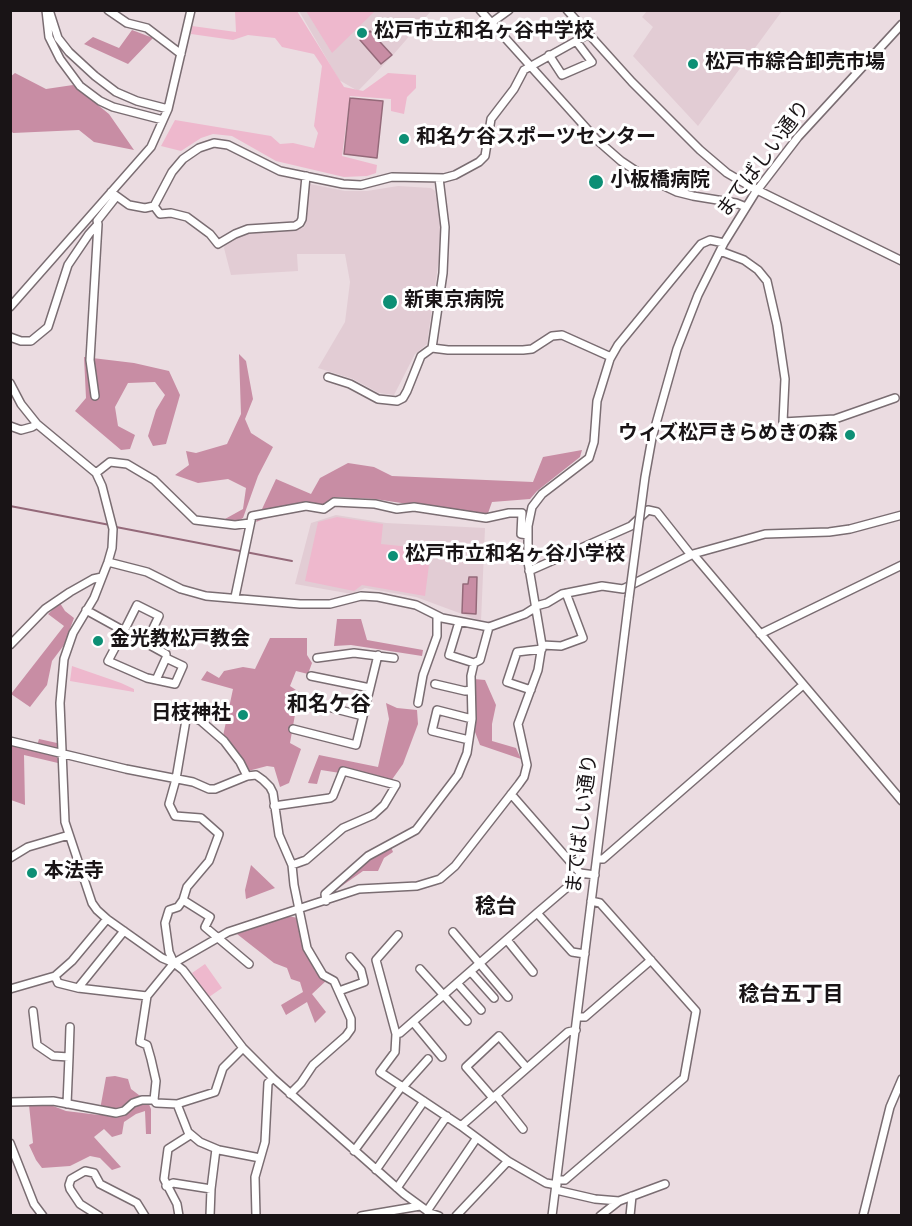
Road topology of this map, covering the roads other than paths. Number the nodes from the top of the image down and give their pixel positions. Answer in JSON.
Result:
{"nodes":[{"id":1,"x":48,"y":10,"type":"edge"},
{"id":2,"x":108,"y":10,"type":"edge"},
{"id":3,"x":191,"y":10,"type":"edge"},
{"id":4,"x":480,"y":10,"type":"edge"},
{"id":5,"x":509,"y":10,"type":"edge"},
{"id":6,"x":567,"y":10,"type":"edge"},
{"id":7,"x":491,"y":23,"type":"junction"},
{"id":8,"x":902,"y":24,"type":"edge"},
{"id":9,"x":587,"y":35,"type":"junction"},
{"id":10,"x":576,"y":41,"type":"junction"},
{"id":11,"x":182,"y":54,"type":"junction"},
{"id":12,"x":549,"y":55,"type":"junction"},
{"id":13,"x":529,"y":66,"type":"junction"},
{"id":14,"x":168,"y":109,"type":"junction"},
{"id":15,"x":164,"y":120,"type":"junction"},
{"id":16,"x":306,"y":177,"type":"junction"},
{"id":17,"x":439,"y":178,"type":"junction"},
{"id":18,"x":758,"y":190,"type":"junction"},
{"id":19,"x":114,"y":195,"type":"junction"},
{"id":20,"x":154,"y":206,"type":"junction"},
{"id":21,"x":746,"y":207,"type":"junction"},
{"id":22,"x":98,"y":224,"type":"junction"},
{"id":23,"x":724,"y":243,"type":"junction"},
{"id":24,"x":720,"y":251,"type":"junction"},
{"id":25,"x":902,"y":261,"type":"edge"},
{"id":26,"x":10,"y":307,"type":"edge"},
{"id":27,"x":10,"y":337,"type":"edge"},
{"id":28,"x":432,"y":348,"type":"junction"},
{"id":29,"x":611,"y":357,"type":"junction"},
{"id":30,"x":328,"y":377,"type":"dead end"},
{"id":31,"x":10,"y":382,"type":"edge"},
{"id":32,"x":94,"y":396,"type":"dead end"},
{"id":33,"x":895,"y":398,"type":"dead end"},
{"id":34,"x":37,"y":424,"type":"junction"},
{"id":35,"x":10,"y":426,"type":"edge"},
{"id":36,"x":652,"y":438,"type":"joint"},
{"id":37,"x":96,"y":473,"type":"junction"},
{"id":38,"x":902,"y":515,"type":"edge"},
{"id":39,"x":250,"y":523,"type":"junction"},
{"id":40,"x":528,"y":536,"type":"junction"},
{"id":41,"x":692,"y":554,"type":"junction"},
{"id":42,"x":108,"y":562,"type":"junction"},
{"id":43,"x":902,"y":565,"type":"edge"},
{"id":44,"x":529,"y":571,"type":"junction"},
{"id":45,"x":102,"y":577,"type":"junction"},
{"id":46,"x":566,"y":593,"type":"junction"},
{"id":47,"x":235,"y":597,"type":"junction"},
{"id":48,"x":536,"y":607,"type":"junction"},
{"id":49,"x":86,"y":610,"type":"junction"},
{"id":50,"x":437,"y":616,"type":"junction"},
{"id":51,"x":459,"y":622,"type":"junction"},
{"id":52,"x":489,"y":627,"type":"junction"},
{"id":53,"x":124,"y":631,"type":"junction"},
{"id":54,"x":760,"y":634,"type":"junction"},
{"id":55,"x":146,"y":643,"type":"junction"},
{"id":56,"x":10,"y":645,"type":"edge"},
{"id":57,"x":542,"y":647,"type":"junction"},
{"id":58,"x":378,"y":655,"type":"junction"},
{"id":59,"x":166,"y":658,"type":"junction"},
{"id":60,"x":317,"y":658,"type":"dead end"},
{"id":61,"x":394,"y":658,"type":"dead end"},
{"id":62,"x":474,"y":663,"type":"junction"},
{"id":63,"x":311,"y":676,"type":"dead end"},
{"id":64,"x":156,"y":680,"type":"junction"},
{"id":65,"x":435,"y":684,"type":"dead end"},
{"id":66,"x":802,"y":685,"type":"junction"},
{"id":67,"x":370,"y":688,"type":"junction"},
{"id":68,"x":470,"y":690,"type":"junction"},
{"id":69,"x":531,"y":690,"type":"junction"},
{"id":70,"x":301,"y":700,"type":"dead end"},
{"id":71,"x":418,"y":703,"type":"dead end"},
{"id":72,"x":363,"y":716,"type":"junction"},
{"id":73,"x":472,"y":719,"type":"junction"},
{"id":74,"x":293,"y":729,"type":"dead end"},
{"id":75,"x":469,"y":740,"type":"junction"},
{"id":76,"x":10,"y":741,"type":"edge"},
{"id":77,"x":62,"y":754,"type":"junction"},
{"id":78,"x":247,"y":776,"type":"junction"},
{"id":79,"x":176,"y":780,"type":"junction"},
{"id":80,"x":898,"y":793,"type":"edge"},
{"id":81,"x":511,"y":794,"type":"junction"},
{"id":82,"x":902,"y":801,"type":"edge"},
{"id":83,"x":274,"y":806,"type":"junction"},
{"id":84,"x":69,"y":835,"type":"junction"},
{"id":85,"x":10,"y":858,"type":"edge"},
{"id":86,"x":597,"y":859,"type":"junction"},
{"id":87,"x":292,"y":865,"type":"junction"},
{"id":88,"x":580,"y":873,"type":"junction"},
{"id":89,"x":595,"y":875,"type":"junction"},
{"id":90,"x":183,"y":900,"type":"junction"},
{"id":91,"x":326,"y":901,"type":"junction"},
{"id":92,"x":591,"y":901,"type":"junction"},
{"id":93,"x":299,"y":910,"type":"junction"},
{"id":94,"x":537,"y":913,"type":"junction"},
{"id":95,"x":107,"y":920,"type":"junction"},
{"id":96,"x":124,"y":931,"type":"junction"},
{"id":97,"x":453,"y":932,"type":"dead end"},
{"id":98,"x":398,"y":935,"type":"dead end"},
{"id":99,"x":216,"y":938,"type":"junction"},
{"id":100,"x":507,"y":940,"type":"junction"},
{"id":101,"x":585,"y":954,"type":"junction"},
{"id":102,"x":350,"y":957,"type":"dead end"},
{"id":103,"x":651,"y":960,"type":"junction"},
{"id":104,"x":174,"y":963,"type":"junction"},
{"id":105,"x":249,"y":964,"type":"dead end"},
{"id":106,"x":479,"y":964,"type":"junction"},
{"id":107,"x":420,"y":969,"type":"dead end"},
{"id":108,"x":471,"y":972,"type":"junction"},
{"id":109,"x":533,"y":972,"type":"dead end"},
{"id":110,"x":55,"y":976,"type":"junction"},
{"id":111,"x":457,"y":984,"type":"junction"},
{"id":112,"x":78,"y":988,"type":"junction"},
{"id":113,"x":10,"y":989,"type":"edge"},
{"id":114,"x":339,"y":991,"type":"junction"},
{"id":115,"x":147,"y":996,"type":"junction"},
{"id":116,"x":443,"y":996,"type":"junction"},
{"id":117,"x":494,"y":998,"type":"dead end"},
{"id":118,"x":508,"y":998,"type":"dead end"},
{"id":119,"x":481,"y":1010,"type":"dead end"},
{"id":120,"x":33,"y":1011,"type":"dead end"},
{"id":121,"x":578,"y":1017,"type":"junction"},
{"id":122,"x":467,"y":1021,"type":"dead end"},
{"id":123,"x":413,"y":1022,"type":"junction"},
{"id":124,"x":70,"y":1027,"type":"dead end"},
{"id":125,"x":576,"y":1030,"type":"junction"},
{"id":126,"x":396,"y":1034,"type":"junction"},
{"id":127,"x":243,"y":1048,"type":"junction"},
{"id":128,"x":69,"y":1057,"type":"junction"},
{"id":129,"x":442,"y":1057,"type":"dead end"},
{"id":130,"x":428,"y":1059,"type":"dead end"},
{"id":131,"x":527,"y":1068,"type":"junction"},
{"id":132,"x":273,"y":1078,"type":"junction"},
{"id":133,"x":902,"y":1078,"type":"edge"},
{"id":134,"x":402,"y":1087,"type":"junction"},
{"id":135,"x":899,"y":1090,"type":"edge"},
{"id":136,"x":290,"y":1094,"type":"junction"},
{"id":137,"x":494,"y":1097,"type":"junction"},
{"id":138,"x":154,"y":1100,"type":"junction"},
{"id":139,"x":424,"y":1101,"type":"junction"},
{"id":140,"x":10,"y":1102,"type":"edge"},
{"id":141,"x":67,"y":1104,"type":"junction"},
{"id":142,"x":177,"y":1104,"type":"junction"},
{"id":143,"x":447,"y":1116,"type":"junction"},
{"id":144,"x":461,"y":1126,"type":"junction"},
{"id":145,"x":523,"y":1129,"type":"dead end"},
{"id":146,"x":190,"y":1135,"type":"junction"},
{"id":147,"x":476,"y":1138,"type":"junction"},
{"id":148,"x":10,"y":1143,"type":"edge"},
{"id":149,"x":216,"y":1149,"type":"junction"},
{"id":150,"x":354,"y":1151,"type":"junction"},
{"id":151,"x":260,"y":1158,"type":"junction"},
{"id":152,"x":508,"y":1161,"type":"junction"},
{"id":153,"x":376,"y":1170,"type":"junction"},
{"id":154,"x":665,"y":1184,"type":"dead end"},
{"id":155,"x":557,"y":1185,"type":"junction"},
{"id":156,"x":166,"y":1186,"type":"junction"},
{"id":157,"x":397,"y":1188,"type":"junction"},
{"id":158,"x":211,"y":1189,"type":"junction"},
{"id":159,"x":632,"y":1196,"type":"junction"},
{"id":160,"x":619,"y":1201,"type":"junction"},
{"id":161,"x":420,"y":1206,"type":"junction"},
{"id":162,"x":429,"y":1213,"type":"edge"},
{"id":163,"x":43,"y":1215,"type":"edge"},
{"id":164,"x":99,"y":1215,"type":"edge"},
{"id":165,"x":145,"y":1215,"type":"edge"},
{"id":166,"x":179,"y":1215,"type":"edge"},
{"id":167,"x":210,"y":1215,"type":"edge"},
{"id":168,"x":256,"y":1215,"type":"edge"},
{"id":169,"x":361,"y":1215,"type":"edge"},
{"id":170,"x":439,"y":1215,"type":"edge"},
{"id":171,"x":456,"y":1215,"type":"edge"},
{"id":172,"x":552,"y":1215,"type":"edge"},
{"id":173,"x":600,"y":1215,"type":"edge"},
{"id":174,"x":630,"y":1215,"type":"edge"},
{"id":175,"x":863,"y":1215,"type":"edge"}],
"edges":[{"from":1,"to":14,"type":"street"},
{"from":1,"to":15,"type":"street"},
{"from":2,"to":11,"type":"street"},
{"from":3,"to":11,"type":"street"},
{"from":4,"to":7,"type":"street"},
{"from":5,"to":7,"type":"street"},
{"from":6,"to":9,"type":"street"},
{"from":7,"to":13,"type":"street"},
{"from":8,"to":18,"type":"street","name":"まてばしい通り"},
{"from":9,"to":10,"type":"street"},
{"from":9,"to":18,"type":"street"},
{"from":10,"to":12,"type":"street"},
{"from":10,"to":12,"type":"street"},
{"from":11,"to":14,"type":"street"},
{"from":12,"to":13,"type":"street"},
{"from":13,"to":17,"type":"street"},
{"from":13,"to":21,"type":"street"},
{"from":14,"to":15,"type":"street"},
{"from":15,"to":19,"type":"street"},
{"from":16,"to":17,"type":"street"},
{"from":16,"to":20,"type":"street"},
{"from":16,"to":20,"type":"street"},
{"from":17,"to":28,"type":"street"},
{"from":18,"to":21,"type":"street","name":"まてばしい通り"},
{"from":18,"to":25,"type":"street"},
{"from":19,"to":20,"type":"street"},
{"from":19,"to":22,"type":"street"},
{"from":19,"to":26,"type":"street"},
{"from":21,"to":23,"type":"street","name":"まてばしい通り"},
{"from":22,"to":27,"type":"street"},
{"from":22,"to":32,"type":"street"},
{"from":23,"to":24,"type":"street","name":"まてばしい通り"},
{"from":23,"to":29,"type":"street"},
{"from":24,"to":33,"type":"street"},
{"from":24,"to":36,"type":"street","name":"まてばしい通り"},
{"from":28,"to":29,"type":"street"},
{"from":28,"to":30,"type":"street"},
{"from":29,"to":40,"type":"street"},
{"from":31,"to":34,"type":"street"},
{"from":34,"to":35,"type":"street"},
{"from":34,"to":37,"type":"street"},
{"from":36,"to":86,"type":"street","name":"までばしい通り","bridge":true},
{"from":37,"to":39,"type":"street"},
{"from":37,"to":42,"type":"street"},
{"from":38,"to":41,"type":"street"},
{"from":39,"to":40,"type":"street"},
{"from":39,"to":47,"type":"street"},
{"from":40,"to":44,"type":"street"},
{"from":41,"to":44,"type":"street"},
{"from":41,"to":46,"type":"street"},
{"from":41,"to":54,"type":"street"},
{"from":42,"to":45,"type":"street"},
{"from":42,"to":47,"type":"street"},
{"from":43,"to":54,"type":"street"},
{"from":44,"to":48,"type":"street"},
{"from":45,"to":49,"type":"street"},
{"from":45,"to":56,"type":"street"},
{"from":46,"to":48,"type":"street"},
{"from":46,"to":57,"type":"street"},
{"from":47,"to":50,"type":"street"},
{"from":48,"to":52,"type":"street"},
{"from":48,"to":57,"type":"street"},
{"from":49,"to":53,"type":"street"},
{"from":49,"to":77,"type":"street"},
{"from":50,"to":51,"type":"street"},
{"from":50,"to":71,"type":"street"},
{"from":51,"to":52,"type":"street"},
{"from":51,"to":62,"type":"street"},
{"from":52,"to":62,"type":"street"},
{"from":53,"to":55,"type":"street"},
{"from":53,"to":55,"type":"street"},
{"from":53,"to":64,"type":"street"},
{"from":54,"to":66,"type":"street"},
{"from":55,"to":59,"type":"street"},
{"from":57,"to":69,"type":"street"},
{"from":57,"to":69,"type":"street"},
{"from":58,"to":60,"type":"street"},
{"from":58,"to":61,"type":"street"},
{"from":58,"to":67,"type":"street"},
{"from":59,"to":64,"type":"street"},
{"from":59,"to":64,"type":"street"},
{"from":62,"to":68,"type":"street"},
{"from":63,"to":67,"type":"street"},
{"from":65,"to":68,"type":"street"},
{"from":66,"to":80,"type":"street"},
{"from":66,"to":86,"type":"street"},
{"from":67,"to":72,"type":"street"},
{"from":68,"to":73,"type":"street"},
{"from":69,"to":81,"type":"street"},
{"from":70,"to":72,"type":"street"},
{"from":72,"to":74,"type":"street"},
{"from":73,"to":75,"type":"street"},
{"from":73,"to":75,"type":"street"},
{"from":75,"to":91,"type":"street"},
{"from":76,"to":77,"type":"street"},
{"from":77,"to":79,"type":"street"},
{"from":77,"to":84,"type":"street"},
{"from":78,"to":79,"type":"street"},
{"from":78,"to":79,"type":"street"},
{"from":78,"to":83,"type":"street"},
{"from":79,"to":90,"type":"street"},
{"from":80,"to":82,"type":"street"},
{"from":81,"to":88,"type":"street"},
{"from":81,"to":91,"type":"street"},
{"from":83,"to":87,"type":"street"},
{"from":83,"to":87,"type":"street"},
{"from":84,"to":85,"type":"street"},
{"from":84,"to":95,"type":"street"},
{"from":86,"to":89,"type":"street","name":"までばしい通り"},
{"from":87,"to":93,"type":"street"},
{"from":88,"to":89,"type":"street"},
{"from":88,"to":94,"type":"street"},
{"from":89,"to":92,"type":"street","name":"までばしい通り"},
{"from":90,"to":99,"type":"street"},
{"from":90,"to":104,"type":"street"},
{"from":91,"to":93,"type":"street"},
{"from":92,"to":101,"type":"street","name":"までばしい通り"},
{"from":92,"to":103,"type":"street"},
{"from":93,"to":99,"type":"street"},
{"from":93,"to":114,"type":"street"},
{"from":94,"to":100,"type":"street"},
{"from":94,"to":101,"type":"street"},
{"from":95,"to":96,"type":"street"},
{"from":95,"to":110,"type":"street"},
{"from":96,"to":104,"type":"street"},
{"from":96,"to":112,"type":"street"},
{"from":97,"to":106,"type":"street"},
{"from":98,"to":126,"type":"street"},
{"from":99,"to":104,"type":"street"},
{"from":99,"to":105,"type":"street"},
{"from":100,"to":106,"type":"street"},
{"from":100,"to":109,"type":"street"},
{"from":101,"to":121,"type":"street","name":"までばしい通り"},
{"from":102,"to":114,"type":"street"},
{"from":103,"to":121,"type":"street"},
{"from":103,"to":155,"type":"street"},
{"from":104,"to":115,"type":"street"},
{"from":104,"to":127,"type":"street"},
{"from":106,"to":108,"type":"street"},
{"from":106,"to":118,"type":"street"},
{"from":107,"to":116,"type":"street"},
{"from":108,"to":111,"type":"street"},
{"from":108,"to":117,"type":"street"},
{"from":110,"to":112,"type":"street"},
{"from":110,"to":113,"type":"street"},
{"from":111,"to":116,"type":"street"},
{"from":111,"to":119,"type":"street"},
{"from":112,"to":115,"type":"street"},
{"from":114,"to":136,"type":"street"},
{"from":115,"to":138,"type":"street"},
{"from":116,"to":122,"type":"street"},
{"from":116,"to":123,"type":"street"},
{"from":120,"to":128,"type":"street"},
{"from":121,"to":125,"type":"street","name":"までばしい通り"},
{"from":123,"to":126,"type":"street"},
{"from":123,"to":129,"type":"street"},
{"from":124,"to":128,"type":"street"},
{"from":125,"to":131,"type":"street"},
{"from":125,"to":155,"type":"street","name":"までばしい通り"},
{"from":126,"to":134,"type":"street"},
{"from":127,"to":132,"type":"street"},
{"from":127,"to":142,"type":"street"},
{"from":128,"to":141,"type":"street"},
{"from":130,"to":134,"type":"street"},
{"from":131,"to":137,"type":"street"},
{"from":131,"to":137,"type":"street"},
{"from":132,"to":136,"type":"street"},
{"from":132,"to":151,"type":"street"},
{"from":133,"to":135,"type":"street"},
{"from":134,"to":139,"type":"street"},
{"from":134,"to":150,"type":"street"},
{"from":135,"to":175,"type":"street"},
{"from":136,"to":150,"type":"street"},
{"from":137,"to":144,"type":"street"},
{"from":137,"to":145,"type":"street"},
{"from":138,"to":141,"type":"street"},
{"from":138,"to":142,"type":"street"},
{"from":139,"to":143,"type":"street"},
{"from":139,"to":153,"type":"street"},
{"from":140,"to":141,"type":"street"},
{"from":142,"to":146,"type":"street"},
{"from":143,"to":144,"type":"street"},
{"from":143,"to":157,"type":"street"},
{"from":144,"to":147,"type":"street"},
{"from":146,"to":149,"type":"street"},
{"from":146,"to":156,"type":"street"},
{"from":147,"to":152,"type":"street"},
{"from":147,"to":162,"type":"street"},
{"from":148,"to":163,"type":"street"},
{"from":149,"to":151,"type":"street"},
{"from":149,"to":158,"type":"street"},
{"from":150,"to":153,"type":"street"},
{"from":151,"to":168,"type":"street"},
{"from":152,"to":155,"type":"street"},
{"from":152,"to":171,"type":"street"},
{"from":153,"to":157,"type":"street"},
{"from":154,"to":159,"type":"street"},
{"from":155,"to":160,"type":"street"},
{"from":155,"to":172,"type":"street","name":"までばしい通り"},
{"from":156,"to":158,"type":"street"},
{"from":156,"to":166,"type":"street"},
{"from":157,"to":161,"type":"street"},
{"from":158,"to":167,"type":"street"},
{"from":159,"to":160,"type":"street"},
{"from":159,"to":174,"type":"street"},
{"from":160,"to":173,"type":"street"},
{"from":161,"to":162,"type":"street"},
{"from":161,"to":169,"type":"street"},
{"from":162,"to":170,"type":"street"},
{"from":164,"to":165,"type":"street"}]}
